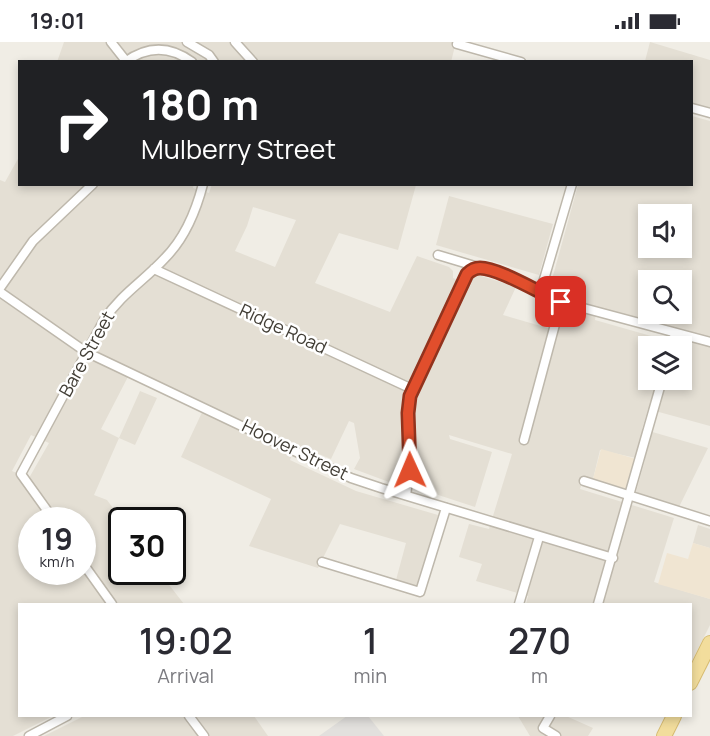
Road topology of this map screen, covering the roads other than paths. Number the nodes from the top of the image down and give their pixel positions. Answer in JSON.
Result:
{"nodes":[{"id":1,"x":111,"y":42,"type":"edge"},
{"id":2,"x":187,"y":42,"type":"edge"},
{"id":3,"x":235,"y":42,"type":"edge"},
{"id":4,"x":457,"y":44,"type":"dead end"},
{"id":5,"x":124,"y":60,"type":"edge"},
{"id":6,"x":126,"y":60,"type":"edge"},
{"id":7,"x":189,"y":60,"type":"edge"},
{"id":8,"x":213,"y":60,"type":"edge"},
{"id":9,"x":251,"y":60,"type":"edge"},
{"id":10,"x":514,"y":60,"type":"edge"},
{"id":11,"x":693,"y":108,"type":"edge"},
{"id":12,"x":710,"y":113,"type":"edge"},
{"id":13,"x":91,"y":186,"type":"edge"},
{"id":14,"x":203,"y":186,"type":"edge"},
{"id":15,"x":571,"y":186,"type":"edge"},
{"id":16,"x":438,"y":255,"type":"dead end"},
{"id":17,"x":478,"y":268,"type":"junction"},
{"id":18,"x":154,"y":269,"type":"junction"},
{"id":19,"x":0,"y":290,"type":"edge"},
{"id":20,"x":540,"y":293,"type":"junction"},
{"id":21,"x":561,"y":302,"type":"junction"},
{"id":22,"x":675,"y":333,"type":"junction"},
{"id":23,"x":674,"y":336,"type":"edge"},
{"id":24,"x":710,"y":342,"type":"edge"},
{"id":25,"x":86,"y":352,"type":"junction"},
{"id":26,"x":412,"y":389,"type":"junction"},
{"id":27,"x":659,"y":390,"type":"edge"},
{"id":28,"x":524,"y":440,"type":"dead end"},
{"id":29,"x":584,"y":481,"type":"dead end"},
{"id":30,"x":406,"y":495,"type":"junction"},
{"id":31,"x":631,"y":495,"type":"junction"},
{"id":32,"x":45,"y":507,"type":"edge"},
{"id":33,"x":446,"y":508,"type":"junction"},
{"id":34,"x":710,"y":521,"type":"edge"},
{"id":35,"x":539,"y":537,"type":"junction"},
{"id":36,"x":613,"y":558,"type":"junction"},
{"id":37,"x":322,"y":562,"type":"dead end"},
{"id":38,"x":96,"y":582,"type":"edge"},
{"id":39,"x":111,"y":603,"type":"edge"},
{"id":40,"x":519,"y":603,"type":"edge"},
{"id":41,"x":598,"y":603,"type":"edge"},
{"id":42,"x":710,"y":643,"type":"edge"},
{"id":43,"x":692,"y":679,"type":"edge"},
{"id":44,"x":66,"y":717,"type":"edge"},
{"id":45,"x":190,"y":717,"type":"edge"},
{"id":46,"x":549,"y":717,"type":"edge"},
{"id":47,"x":674,"y":717,"type":"edge"},
{"id":48,"x":40,"y":734,"type":"edge"},
{"id":49,"x":29,"y":736,"type":"edge"},
{"id":50,"x":204,"y":736,"type":"edge"},
{"id":51,"x":556,"y":736,"type":"edge"},
{"id":52,"x":664,"y":736,"type":"edge"}],
"edges":[{"from":1,"to":5,"type":"street"},
{"from":2,"to":8,"type":"street"},
{"from":3,"to":9,"type":"street"},
{"from":4,"to":10,"type":"street"},
{"from":6,"to":7,"type":"street"},
{"from":11,"to":12,"type":"street"},
{"from":13,"to":19,"type":"street"},
{"from":14,"to":18,"type":"street","name":"Bare Street"},
{"from":15,"to":20,"type":"street"},
{"from":16,"to":17,"type":"street"},
{"from":17,"to":20,"type":"street"},
{"from":17,"to":26,"type":"street"},
{"from":18,"to":25,"type":"street","name":"Bare Street"},
{"from":18,"to":26,"type":"street","name":"Ridge Road"},
{"from":19,"to":25,"type":"street","name":"Hoover Street"},
{"from":20,"to":21,"type":"street"},
{"from":21,"to":22,"type":"street"},
{"from":21,"to":28,"type":"street"},
{"from":22,"to":23,"type":"street"},
{"from":22,"to":24,"type":"street"},
{"from":25,"to":30,"type":"street","name":"Hoover Street"},
{"from":25,"to":32,"type":"street","name":"Bare Street"},
{"from":26,"to":30,"type":"street"},
{"from":27,"to":31,"type":"street"},
{"from":29,"to":31,"type":"street"},
{"from":30,"to":33,"type":"street","name":"Hoover Street"},
{"from":31,"to":34,"type":"street"},
{"from":31,"to":36,"type":"street"},
{"from":33,"to":35,"type":"street","name":"Hoover Street"},
{"from":33,"to":37,"type":"street"},
{"from":35,"to":36,"type":"street","name":"Hoover Street"},
{"from":35,"to":40,"type":"street"},
{"from":36,"to":41,"type":"street"},
{"from":38,"to":39,"type":"street"},
{"from":42,"to":43,"type":"main road"},
{"from":44,"to":48,"type":"street"},
{"from":45,"to":50,"type":"street"},
{"from":46,"to":51,"type":"street"},
{"from":47,"to":52,"type":"main road"},
{"from":48,"to":49,"type":"street"}]}
